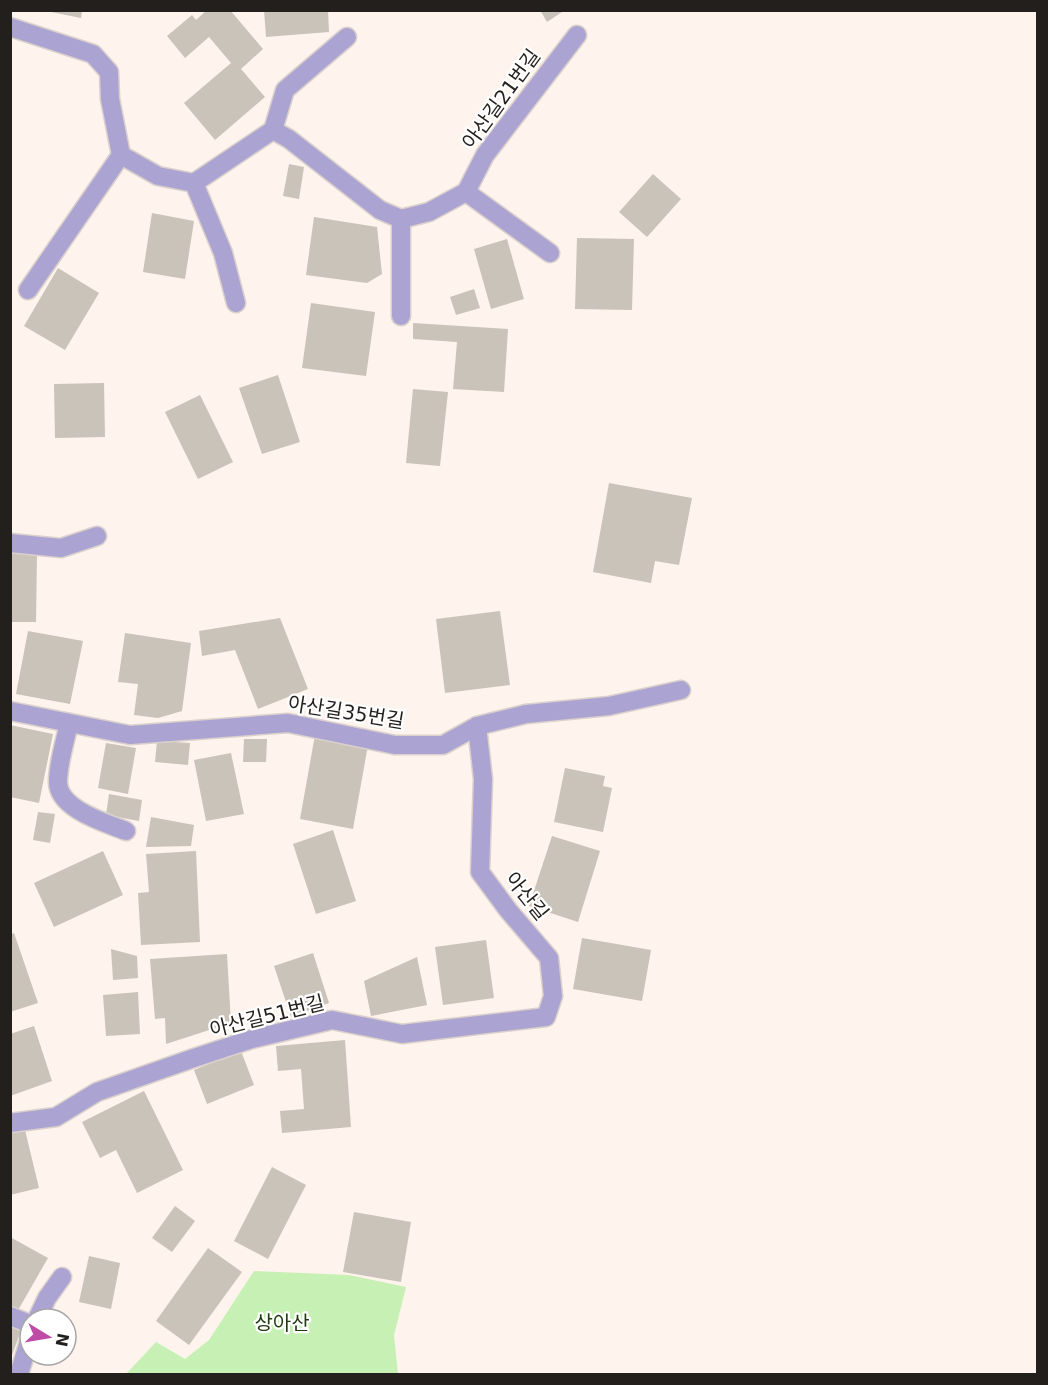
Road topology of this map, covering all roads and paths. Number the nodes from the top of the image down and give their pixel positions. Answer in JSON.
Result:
{"nodes":[{"id":1,"x":10,"y":27,"type":"edge"},
{"id":2,"x":577,"y":35,"type":"dead end"},
{"id":3,"x":347,"y":37,"type":"dead end"},
{"id":4,"x":273,"y":130,"type":"junction"},
{"id":5,"x":121,"y":155,"type":"junction"},
{"id":6,"x":194,"y":183,"type":"junction"},
{"id":7,"x":466,"y":192,"type":"junction"},
{"id":8,"x":401,"y":219,"type":"junction"},
{"id":9,"x":550,"y":253,"type":"dead end"},
{"id":10,"x":28,"y":291,"type":"dead end"},
{"id":11,"x":236,"y":303,"type":"dead end"},
{"id":12,"x":401,"y":316,"type":"dead end"},
{"id":13,"x":97,"y":536,"type":"dead end"},
{"id":14,"x":10,"y":543,"type":"edge"},
{"id":15,"x":681,"y":690,"type":"dead end"},
{"id":16,"x":10,"y":711,"type":"edge"},
{"id":17,"x":69,"y":723,"type":"junction"},
{"id":18,"x":477,"y":726,"type":"junction"},
{"id":19,"x":126,"y":831,"type":"dead end"},
{"id":20,"x":546,"y":1017,"type":"joint"},
{"id":21,"x":10,"y":1123,"type":"edge"},
{"id":22,"x":62,"y":1277,"type":"dead end"},
{"id":23,"x":43,"y":1307,"type":"edge"},
{"id":24,"x":21,"y":1367,"type":"edge"},
{"id":25,"x":20,"y":1371,"type":"dead end"}],
"edges":[{"from":1,"to":5,"type":"lane"},
{"from":2,"to":7,"type":"lane","name":"아산길21번길"},
{"from":3,"to":4,"type":"lane"},
{"from":4,"to":6,"type":"lane"},
{"from":4,"to":8,"type":"lane"},
{"from":5,"to":6,"type":"lane"},
{"from":5,"to":10,"type":"lane"},
{"from":6,"to":11,"type":"lane"},
{"from":7,"to":8,"type":"lane"},
{"from":7,"to":9,"type":"lane"},
{"from":8,"to":12,"type":"lane"},
{"from":13,"to":14,"type":"lane"},
{"from":15,"to":18,"type":"lane","name":"아산길35번길"},
{"from":16,"to":17,"type":"lane","name":"아산길35번길"},
{"from":17,"to":18,"type":"lane","name":"아산길35번길"},
{"from":17,"to":19,"type":"lane"},
{"from":18,"to":20,"type":"lane","name":"아산길"},
{"from":20,"to":21,"type":"lane","name":"아산길51번길"},
{"from":22,"to":23,"type":"lane"},
{"from":24,"to":25,"type":"lane"}]}
